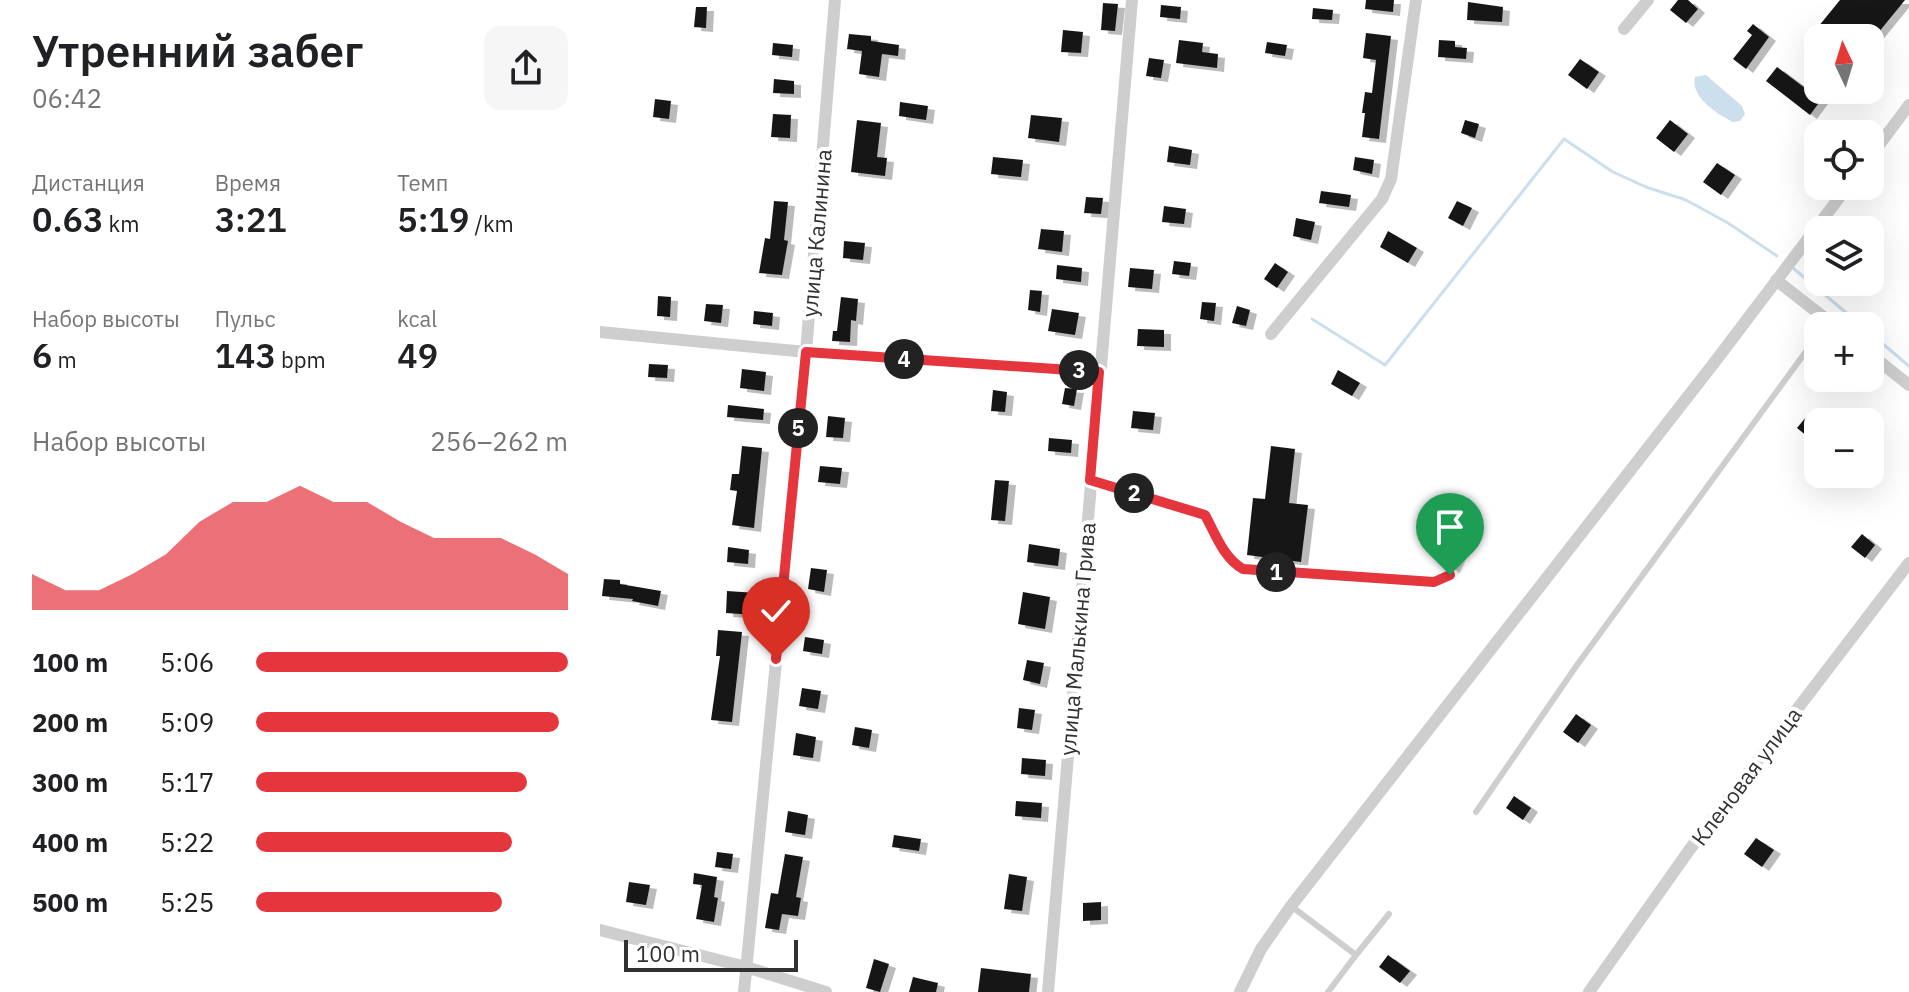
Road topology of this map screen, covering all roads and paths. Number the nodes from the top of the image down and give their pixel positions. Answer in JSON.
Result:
{"nodes":[{"id":1,"x":835,"y":0,"type":"edge"},
{"id":2,"x":1132,"y":0,"type":"edge"},
{"id":3,"x":1416,"y":0,"type":"edge"},
{"id":4,"x":1648,"y":0,"type":"edge"},
{"id":5,"x":1624,"y":29,"type":"dead end"},
{"id":6,"x":1909,"y":105,"type":"edge"},
{"id":7,"x":1884,"y":138,"type":"edge"},
{"id":8,"x":1837,"y":200,"type":"edge"},
{"id":9,"x":1776,"y":280,"type":"junction"},
{"id":10,"x":1815,"y":312,"type":"edge"},
{"id":11,"x":600,"y":332,"type":"edge"},
{"id":12,"x":1271,"y":334,"type":"dead end"},
{"id":13,"x":806,"y":352,"type":"junction"},
{"id":14,"x":1804,"y":354,"type":"edge"},
{"id":15,"x":1884,"y":365,"type":"edge"},
{"id":16,"x":1099,"y":372,"type":"junction"},
{"id":17,"x":1909,"y":385,"type":"edge"},
{"id":18,"x":1090,"y":480,"type":"junction"},
{"id":19,"x":1470,"y":542,"type":"dead end"},
{"id":20,"x":1909,"y":563,"type":"edge"},
{"id":21,"x":1476,"y":812,"type":"dead end"},
{"id":22,"x":1291,"y":906,"type":"junction"},
{"id":23,"x":1389,"y":914,"type":"dead end"},
{"id":24,"x":600,"y":930,"type":"edge"},
{"id":25,"x":1356,"y":955,"type":"junction"},
{"id":26,"x":746,"y":967,"type":"junction"},
{"id":27,"x":744,"y":992,"type":"edge"},
{"id":28,"x":826,"y":992,"type":"edge"},
{"id":29,"x":1048,"y":992,"type":"edge"},
{"id":30,"x":1240,"y":992,"type":"edge"},
{"id":31,"x":1328,"y":992,"type":"edge"},
{"id":32,"x":1589,"y":992,"type":"edge"}],
"edges":[{"from":1,"to":13,"type":"street","name":"улица Калинина"},
{"from":2,"to":16,"type":"street","name":"улица Малькина Грива"},
{"from":3,"to":12,"type":"street"},
{"from":4,"to":5,"type":"street"},
{"from":6,"to":7,"type":"street"},
{"from":8,"to":9,"type":"street"},
{"from":9,"to":10,"type":"street"},
{"from":9,"to":22,"type":"street"},
{"from":11,"to":13,"type":"street"},
{"from":13,"to":16,"type":"street"},
{"from":13,"to":26,"type":"street","name":"улица Калинина"},
{"from":14,"to":21,"type":"lane"},
{"from":15,"to":17,"type":"street"},
{"from":16,"to":18,"type":"street","name":"улица Малькина Грива"},
{"from":18,"to":19,"type":"lane"},
{"from":18,"to":29,"type":"street","name":"улица Малькина Грива"},
{"from":20,"to":32,"type":"street","name":"Кленовая улица"},
{"from":22,"to":25,"type":"lane"},
{"from":22,"to":30,"type":"street"},
{"from":23,"to":25,"type":"lane"},
{"from":24,"to":26,"type":"street"},
{"from":25,"to":31,"type":"lane"},
{"from":26,"to":27,"type":"street","name":"улица Калинина"},
{"from":26,"to":28,"type":"street"}]}
